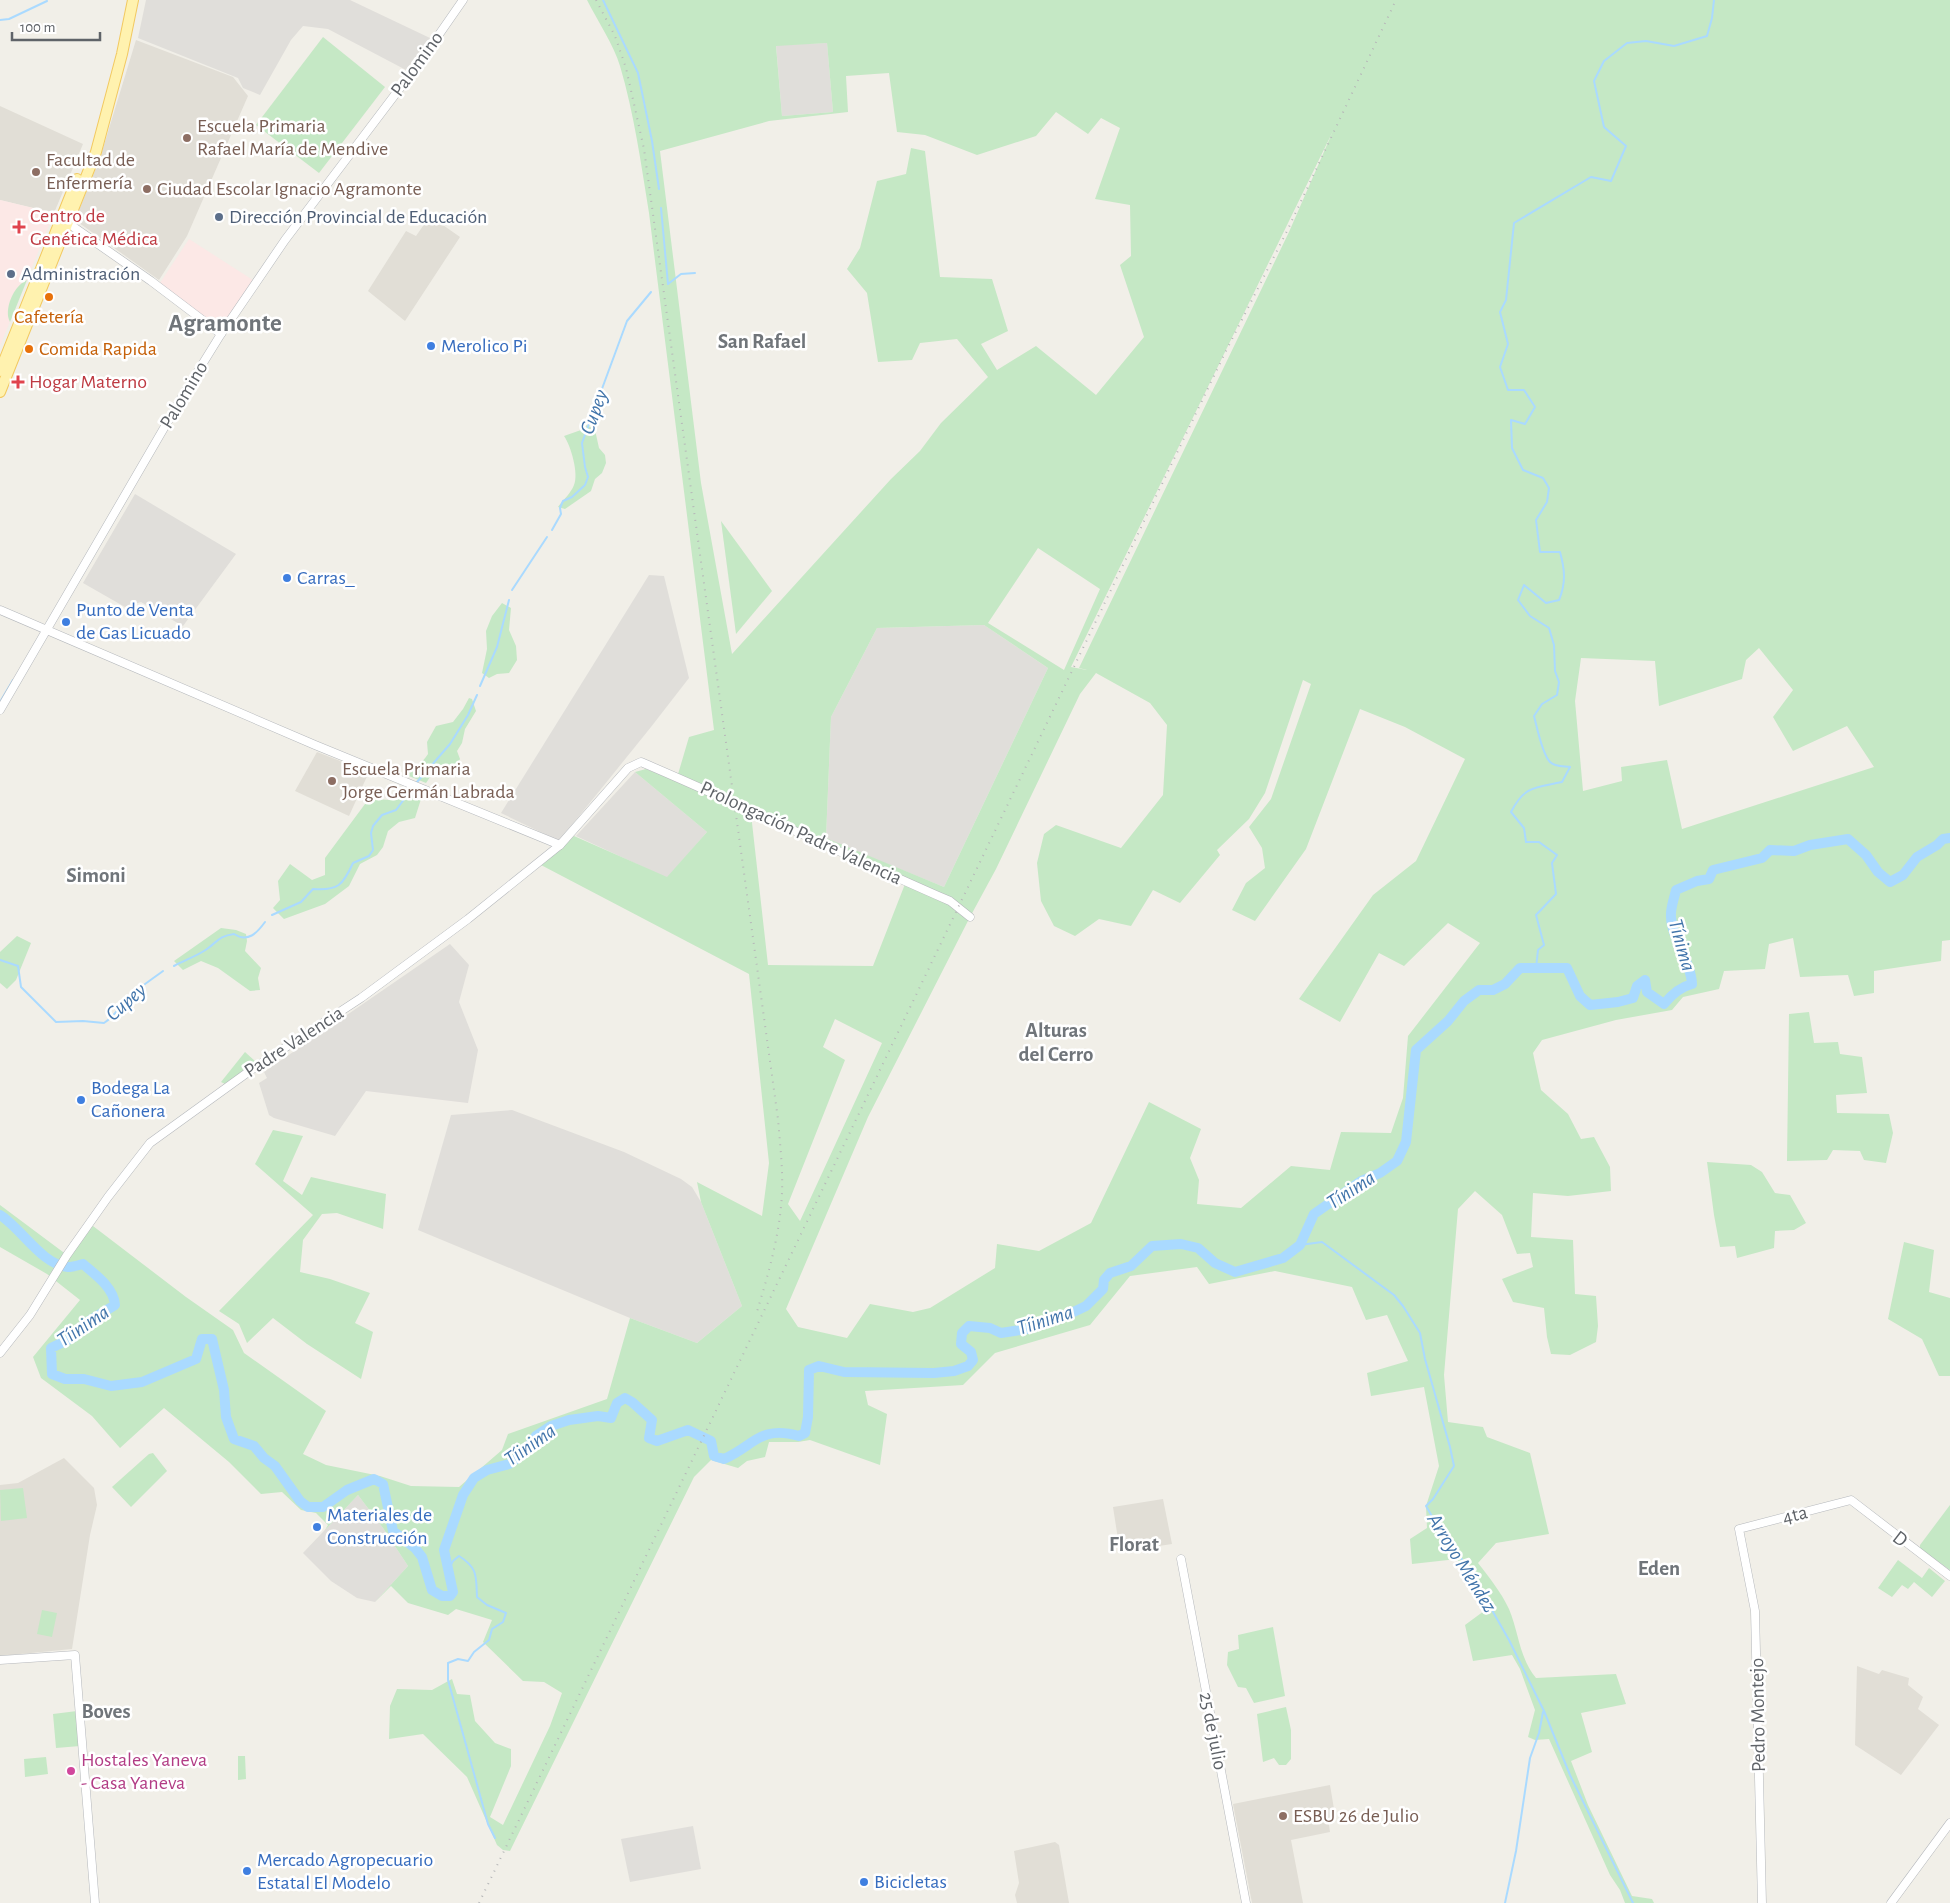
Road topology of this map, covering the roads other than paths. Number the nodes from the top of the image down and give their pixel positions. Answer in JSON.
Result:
{"nodes":[{"id":1,"x":133,"y":0,"type":"edge"},
{"id":2,"x":464,"y":0,"type":"edge"},
{"id":3,"x":64,"y":221,"type":"junction"},
{"id":4,"x":221,"y":334,"type":"junction"},
{"id":5,"x":0,"y":371,"type":"edge"},
{"id":6,"x":0,"y":392,"type":"edge"},
{"id":7,"x":0,"y":610,"type":"edge"},
{"id":8,"x":47,"y":629,"type":"junction"},
{"id":9,"x":0,"y":710,"type":"edge"},
{"id":10,"x":628,"y":768,"type":"joint"},
{"id":11,"x":543,"y":839,"type":"junction"},
{"id":12,"x":560,"y":845,"type":"junction"},
{"id":13,"x":543,"y":857,"type":"junction"},
{"id":14,"x":970,"y":917,"type":"dead end"},
{"id":15,"x":0,"y":1353,"type":"edge"},
{"id":16,"x":1851,"y":1500,"type":"joint"},
{"id":17,"x":1739,"y":1529,"type":"joint"},
{"id":18,"x":1181,"y":1559,"type":"dead end"},
{"id":19,"x":1950,"y":1576,"type":"edge"},
{"id":20,"x":0,"y":1660,"type":"edge"},
{"id":21,"x":1950,"y":1823,"type":"edge"},
{"id":22,"x":95,"y":1903,"type":"edge"},
{"id":23,"x":1246,"y":1903,"type":"edge"},
{"id":24,"x":1762,"y":1903,"type":"edge"},
{"id":25,"x":1891,"y":1903,"type":"edge"}],
"edges":[{"from":1,"to":3,"type":"main road"},
{"from":2,"to":4,"type":"street","name":"Palomino"},
{"from":3,"to":4,"type":"street"},
{"from":3,"to":5,"type":"main road"},
{"from":3,"to":6,"type":"main road"},
{"from":4,"to":8,"type":"street","name":"Palomino"},
{"from":7,"to":8,"type":"street"},
{"from":8,"to":9,"type":"street","name":"Palomino"},
{"from":8,"to":11,"type":"street"},
{"from":10,"to":12,"type":"street","name":"Padre Valencia"},
{"from":10,"to":14,"type":"street","name":"Prolongación Padre Valencia"},
{"from":11,"to":12,"type":"street"},
{"from":11,"to":13,"type":"street"},
{"from":12,"to":13,"type":"street","name":"Padre Valencia"},
{"from":13,"to":15,"type":"street","name":"Padre Valencia"},
{"from":16,"to":17,"type":"street","name":"4ta"},
{"from":16,"to":19,"type":"street","name":"D"},
{"from":17,"to":24,"type":"street","name":"Pedro Montejo"},
{"from":18,"to":23,"type":"street","name":"25 de julio"},
{"from":20,"to":22,"type":"street"},
{"from":21,"to":25,"type":"street"}]}
